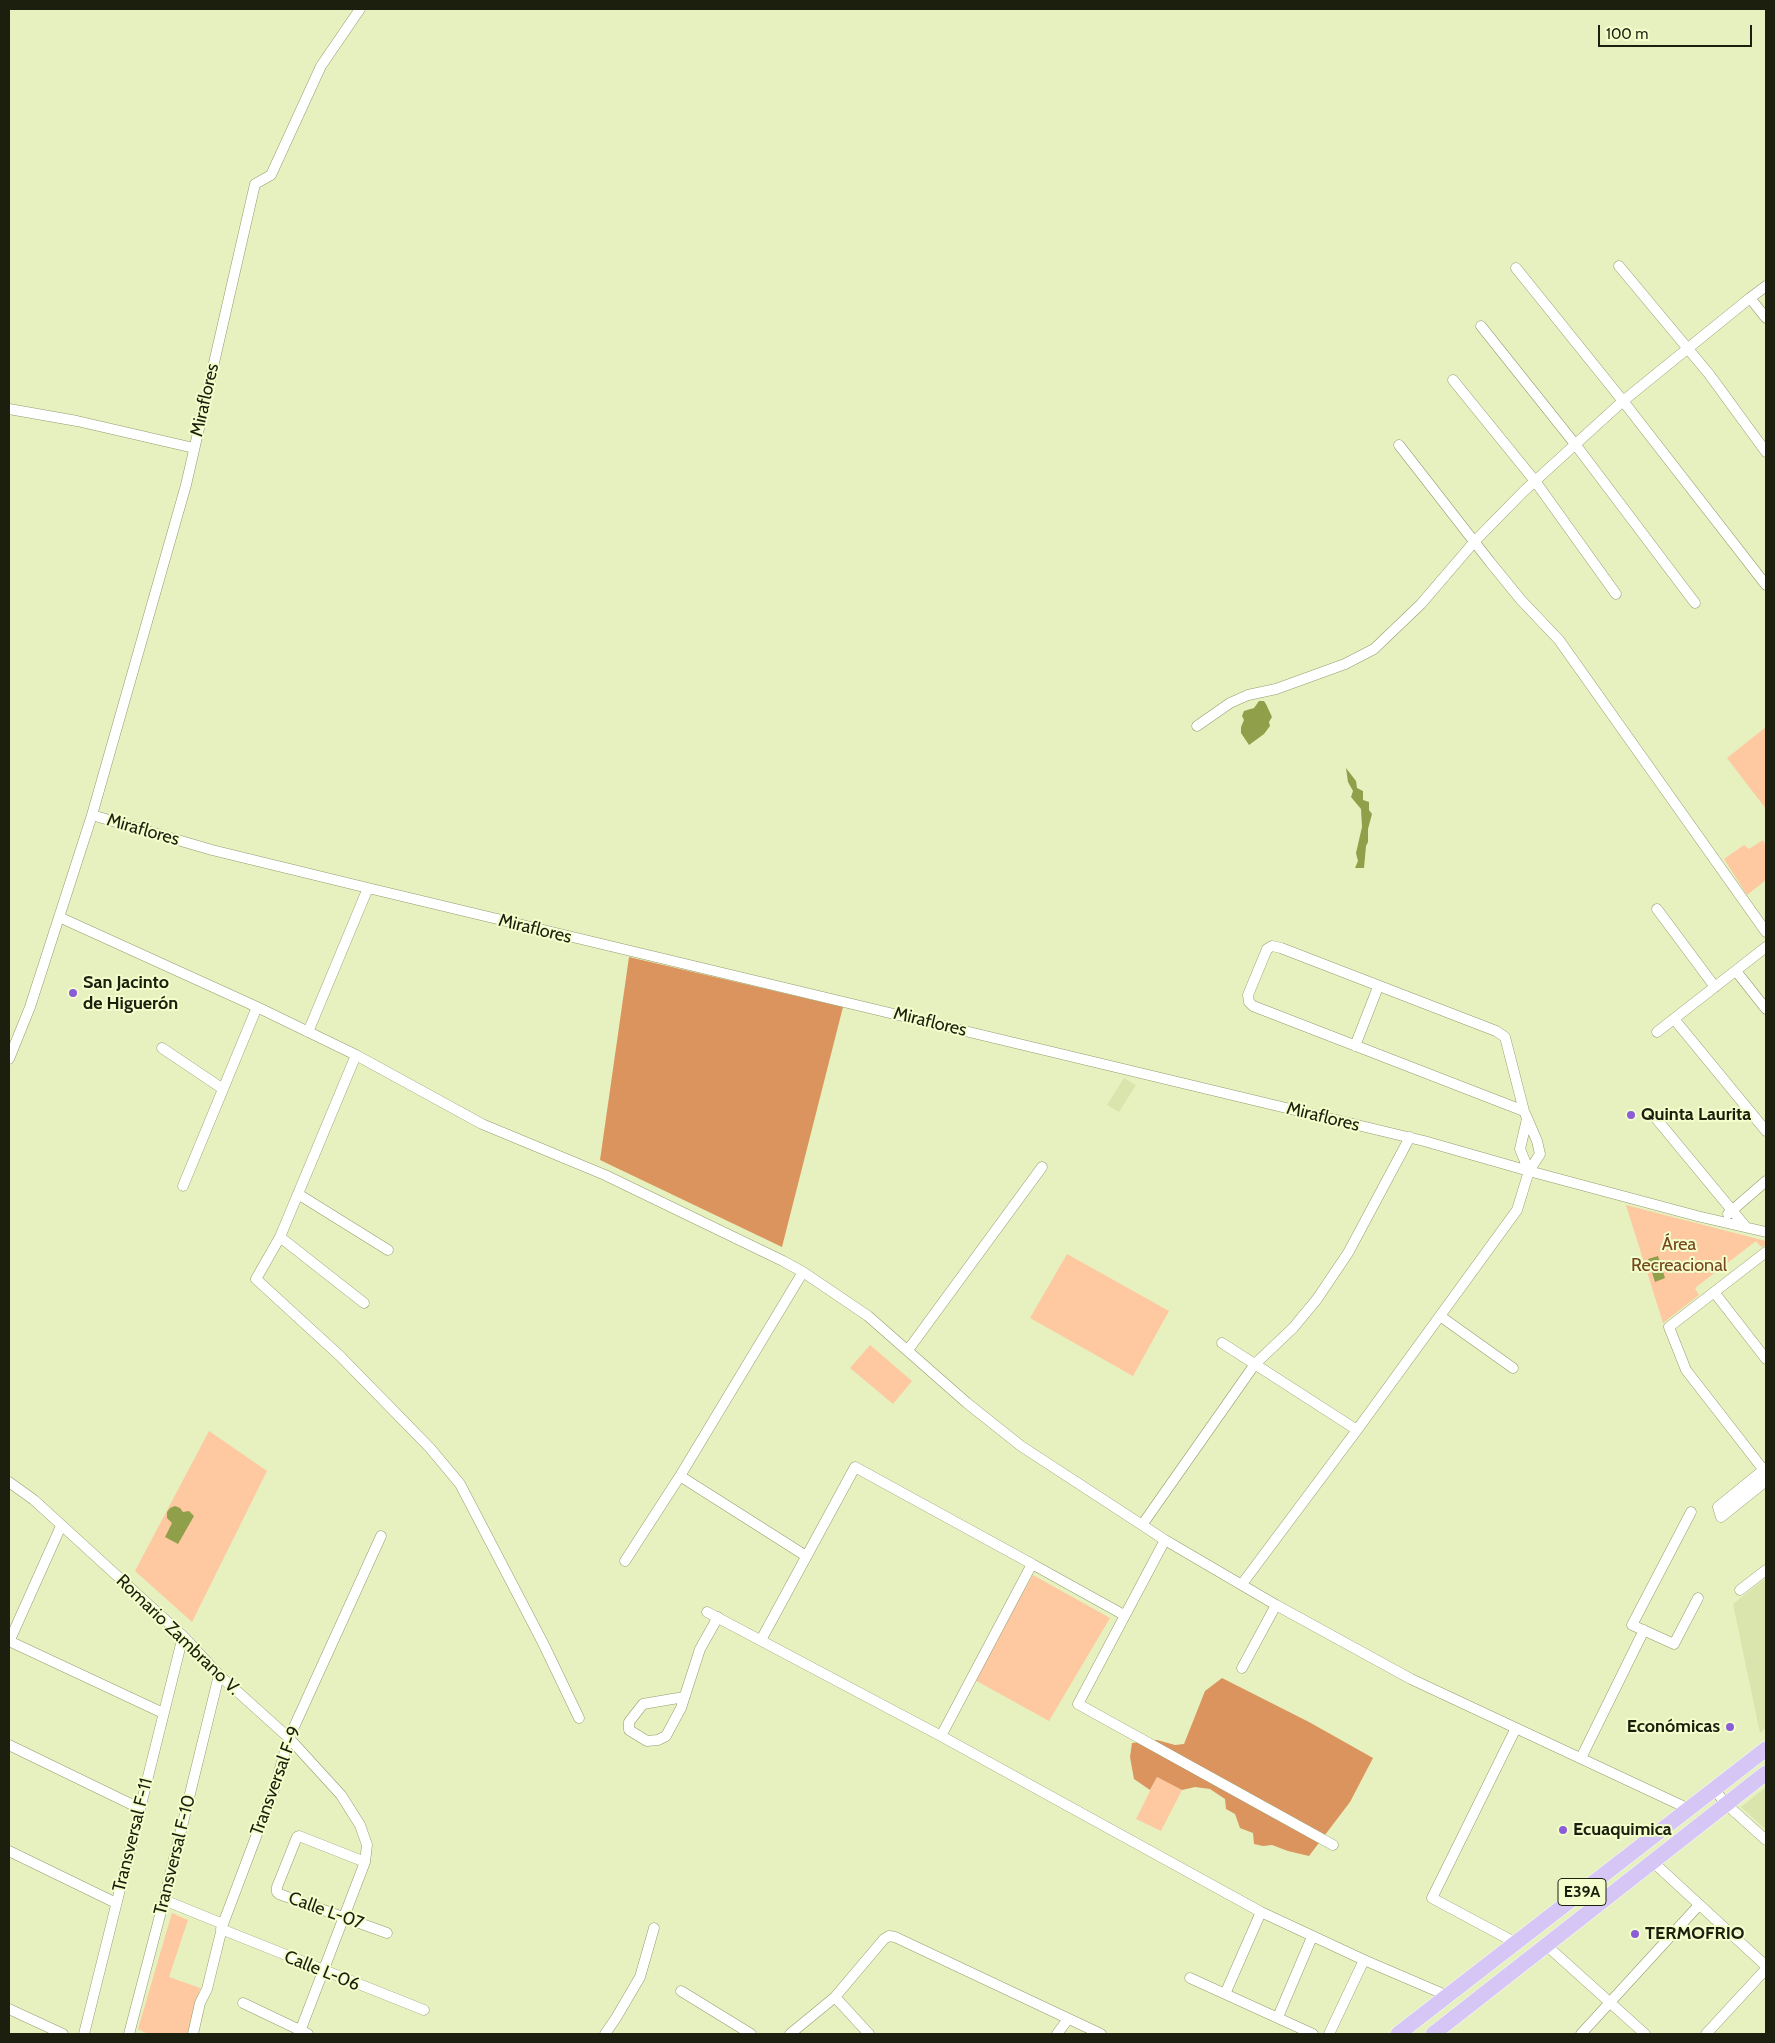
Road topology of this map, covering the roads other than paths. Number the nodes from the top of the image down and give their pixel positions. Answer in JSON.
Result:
{"nodes":[{"id":1,"x":360,"y":9,"type":"edge"},
{"id":2,"x":1619,"y":266,"type":"dead end"},
{"id":3,"x":1516,"y":268,"type":"dead end"},
{"id":4,"x":1766,"y":286,"type":"edge"},
{"id":5,"x":1750,"y":298,"type":"junction"},
{"id":6,"x":1766,"y":318,"type":"edge"},
{"id":7,"x":1481,"y":326,"type":"dead end"},
{"id":8,"x":1686,"y":349,"type":"junction"},
{"id":9,"x":1453,"y":380,"type":"dead end"},
{"id":10,"x":1623,"y":401,"type":"junction"},
{"id":11,"x":9,"y":409,"type":"edge"},
{"id":12,"x":1575,"y":444,"type":"junction"},
{"id":13,"x":1399,"y":445,"type":"dead end"},
{"id":14,"x":194,"y":448,"type":"junction"},
{"id":15,"x":1766,"y":452,"type":"edge"},
{"id":16,"x":1535,"y":481,"type":"junction"},
{"id":17,"x":1475,"y":541,"type":"junction"},
{"id":18,"x":1766,"y":585,"type":"edge"},
{"id":19,"x":1616,"y":594,"type":"dead end"},
{"id":20,"x":1695,"y":603,"type":"dead end"},
{"id":21,"x":1197,"y":726,"type":"dead end"},
{"id":22,"x":92,"y":815,"type":"junction"},
{"id":23,"x":368,"y":888,"type":"junction"},
{"id":24,"x":1657,"y":909,"type":"dead end"},
{"id":25,"x":59,"y":917,"type":"junction"},
{"id":26,"x":1766,"y":932,"type":"edge"},
{"id":27,"x":1766,"y":946,"type":"edge"},
{"id":28,"x":1736,"y":971,"type":"junction"},
{"id":29,"x":1378,"y":987,"type":"junction"},
{"id":30,"x":1715,"y":987,"type":"junction"},
{"id":31,"x":256,"y":1007,"type":"junction"},
{"id":32,"x":1766,"y":1009,"type":"edge"},
{"id":33,"x":1674,"y":1019,"type":"junction"},
{"id":34,"x":308,"y":1032,"type":"junction"},
{"id":35,"x":1657,"y":1032,"type":"dead end"},
{"id":36,"x":1355,"y":1046,"type":"junction"},
{"id":37,"x":162,"y":1048,"type":"dead end"},
{"id":38,"x":356,"y":1055,"type":"junction"},
{"id":39,"x":9,"y":1059,"type":"edge"},
{"id":40,"x":223,"y":1089,"type":"junction"},
{"id":41,"x":1526,"y":1115,"type":"junction"},
{"id":42,"x":1654,"y":1116,"type":"dead end"},
{"id":43,"x":1766,"y":1131,"type":"edge"},
{"id":44,"x":1410,"y":1137,"type":"junction"},
{"id":45,"x":1042,"y":1167,"type":"dead end"},
{"id":46,"x":1529,"y":1171,"type":"junction"},
{"id":47,"x":1766,"y":1181,"type":"edge"},
{"id":48,"x":183,"y":1186,"type":"dead end"},
{"id":49,"x":298,"y":1194,"type":"junction"},
{"id":50,"x":1731,"y":1211,"type":"junction"},
{"id":51,"x":1719,"y":1221,"type":"junction"},
{"id":52,"x":1744,"y":1226,"type":"junction"},
{"id":53,"x":1766,"y":1232,"type":"edge"},
{"id":54,"x":280,"y":1237,"type":"junction"},
{"id":55,"x":388,"y":1250,"type":"dead end"},
{"id":56,"x":1766,"y":1253,"type":"edge"},
{"id":57,"x":803,"y":1272,"type":"junction"},
{"id":58,"x":1714,"y":1292,"type":"junction"},
{"id":59,"x":364,"y":1303,"type":"dead end"},
{"id":60,"x":1440,"y":1316,"type":"junction"},
{"id":61,"x":1222,"y":1343,"type":"dead end"},
{"id":62,"x":908,"y":1350,"type":"junction"},
{"id":63,"x":1766,"y":1359,"type":"edge"},
{"id":64,"x":1255,"y":1364,"type":"junction"},
{"id":65,"x":1514,"y":1368,"type":"dead end"},
{"id":66,"x":1357,"y":1430,"type":"junction"},
{"id":67,"x":1765,"y":1471,"type":"edge"},
{"id":68,"x":680,"y":1476,"type":"junction"},
{"id":69,"x":1766,"y":1481,"type":"edge"},
{"id":70,"x":9,"y":1482,"type":"edge"},
{"id":71,"x":1691,"y":1512,"type":"dead end"},
{"id":72,"x":1142,"y":1525,"type":"junction"},
{"id":73,"x":62,"y":1526,"type":"junction"},
{"id":74,"x":381,"y":1536,"type":"dead end"},
{"id":75,"x":1165,"y":1540,"type":"junction"},
{"id":76,"x":806,"y":1556,"type":"junction"},
{"id":77,"x":625,"y":1561,"type":"dead end"},
{"id":78,"x":1032,"y":1564,"type":"junction"},
{"id":79,"x":1766,"y":1570,"type":"edge"},
{"id":80,"x":1242,"y":1584,"type":"junction"},
{"id":81,"x":1740,"y":1590,"type":"dead end"},
{"id":82,"x":1698,"y":1598,"type":"dead end"},
{"id":83,"x":1276,"y":1605,"type":"junction"},
{"id":84,"x":707,"y":1612,"type":"dead end"},
{"id":85,"x":1124,"y":1615,"type":"junction"},
{"id":86,"x":718,"y":1617,"type":"junction"},
{"id":87,"x":1644,"y":1630,"type":"junction"},
{"id":88,"x":183,"y":1636,"type":"junction"},
{"id":89,"x":761,"y":1640,"type":"junction"},
{"id":90,"x":9,"y":1642,"type":"edge"},
{"id":91,"x":1242,"y":1668,"type":"dead end"},
{"id":92,"x":219,"y":1675,"type":"junction"},
{"id":93,"x":684,"y":1697,"type":"junction"},
{"id":94,"x":163,"y":1713,"type":"junction"},
{"id":95,"x":579,"y":1718,"type":"dead end"},
{"id":96,"x":1516,"y":1728,"type":"junction"},
{"id":97,"x":941,"y":1736,"type":"junction"},
{"id":98,"x":289,"y":1738,"type":"junction"},
{"id":99,"x":9,"y":1745,"type":"edge"},
{"id":100,"x":1766,"y":1749,"type":"edge"},
{"id":101,"x":1581,"y":1758,"type":"junction"},
{"id":102,"x":1766,"y":1773,"type":"edge"},
{"id":103,"x":1714,"y":1789,"type":"junction"},
{"id":104,"x":1726,"y":1804,"type":"junction"},
{"id":105,"x":139,"y":1808,"type":"junction"},
{"id":106,"x":1688,"y":1809,"type":"junction"},
{"id":107,"x":1766,"y":1840,"type":"edge"},
{"id":108,"x":1333,"y":1845,"type":"dead end"},
{"id":109,"x":9,"y":1851,"type":"edge"},
{"id":110,"x":365,"y":1862,"type":"junction"},
{"id":111,"x":1652,"y":1862,"type":"junction"},
{"id":112,"x":164,"y":1900,"type":"junction"},
{"id":113,"x":116,"y":1903,"type":"junction"},
{"id":114,"x":1699,"y":1905,"type":"junction"},
{"id":115,"x":1261,"y":1912,"type":"junction"},
{"id":116,"x":345,"y":1917,"type":"junction"},
{"id":117,"x":222,"y":1926,"type":"junction"},
{"id":118,"x":654,"y":1928,"type":"dead end"},
{"id":119,"x":387,"y":1933,"type":"dead end"},
{"id":120,"x":1312,"y":1937,"type":"junction"},
{"id":121,"x":1516,"y":1943,"type":"junction"},
{"id":122,"x":1546,"y":1945,"type":"junction"},
{"id":123,"x":1364,"y":1960,"type":"junction"},
{"id":124,"x":1766,"y":1967,"type":"edge"},
{"id":125,"x":324,"y":1972,"type":"junction"},
{"id":126,"x":1190,"y":1978,"type":"dead end"},
{"id":127,"x":681,"y":1991,"type":"dead end"},
{"id":128,"x":1225,"y":1994,"type":"junction"},
{"id":129,"x":1448,"y":1996,"type":"junction"},
{"id":130,"x":835,"y":1997,"type":"junction"},
{"id":131,"x":1609,"y":2002,"type":"junction"},
{"id":132,"x":243,"y":2003,"type":"dead end"},
{"id":133,"x":9,"y":2009,"type":"edge"},
{"id":134,"x":424,"y":2010,"type":"dead end"},
{"id":135,"x":1278,"y":2017,"type":"junction"},
{"id":136,"x":1068,"y":2019,"type":"junction"},
{"id":137,"x":45,"y":2031,"type":"edge"},
{"id":138,"x":302,"y":2033,"type":"edge"},
{"id":139,"x":63,"y":2034,"type":"edge"},
{"id":140,"x":84,"y":2034,"type":"edge"},
{"id":141,"x":129,"y":2034,"type":"edge"},
{"id":142,"x":193,"y":2034,"type":"edge"},
{"id":143,"x":605,"y":2034,"type":"edge"},
{"id":144,"x":752,"y":2034,"type":"edge"},
{"id":145,"x":790,"y":2034,"type":"edge"},
{"id":146,"x":869,"y":2034,"type":"edge"},
{"id":147,"x":1057,"y":2034,"type":"edge"},
{"id":148,"x":1101,"y":2034,"type":"edge"},
{"id":149,"x":1313,"y":2034,"type":"edge"},
{"id":150,"x":1329,"y":2034,"type":"edge"},
{"id":151,"x":1398,"y":2034,"type":"edge"},
{"id":152,"x":1433,"y":2034,"type":"edge"},
{"id":153,"x":1581,"y":2034,"type":"edge"},
{"id":154,"x":1645,"y":2034,"type":"edge"},
{"id":155,"x":1706,"y":2034,"type":"edge"}],
"edges":[{"from":1,"to":14,"type":"street","name":"Miraflores"},
{"from":2,"to":8,"type":"street"},
{"from":3,"to":10,"type":"street"},
{"from":4,"to":5,"type":"street"},
{"from":5,"to":6,"type":"street"},
{"from":5,"to":8,"type":"street"},
{"from":7,"to":12,"type":"street"},
{"from":8,"to":10,"type":"street"},
{"from":8,"to":15,"type":"street"},
{"from":9,"to":16,"type":"street"},
{"from":10,"to":12,"type":"street"},
{"from":10,"to":18,"type":"street"},
{"from":11,"to":14,"type":"street"},
{"from":12,"to":16,"type":"street"},
{"from":12,"to":20,"type":"street"},
{"from":13,"to":17,"type":"street"},
{"from":14,"to":22,"type":"street","name":"Miraflores"},
{"from":16,"to":17,"type":"street"},
{"from":16,"to":19,"type":"street"},
{"from":17,"to":21,"type":"street"},
{"from":17,"to":26,"type":"street"},
{"from":22,"to":23,"type":"street","name":"Miraflores"},
{"from":22,"to":25,"type":"street","name":"Miraflores"},
{"from":23,"to":34,"type":"street"},
{"from":23,"to":44,"type":"street","name":"Miraflores"},
{"from":24,"to":30,"type":"street"},
{"from":25,"to":31,"type":"street"},
{"from":25,"to":39,"type":"street","name":"Miraflores"},
{"from":27,"to":28,"type":"street"},
{"from":28,"to":30,"type":"street"},
{"from":28,"to":32,"type":"street"},
{"from":29,"to":36,"type":"street"},
{"from":29,"to":36,"type":"street"},
{"from":29,"to":41,"type":"street"},
{"from":30,"to":33,"type":"street"},
{"from":31,"to":34,"type":"street"},
{"from":31,"to":40,"type":"street"},
{"from":33,"to":35,"type":"street"},
{"from":33,"to":43,"type":"street"},
{"from":34,"to":38,"type":"street"},
{"from":36,"to":41,"type":"street"},
{"from":37,"to":40,"type":"street"},
{"from":38,"to":49,"type":"street"},
{"from":38,"to":57,"type":"street"},
{"from":40,"to":48,"type":"street"},
{"from":41,"to":46,"type":"street"},
{"from":41,"to":46,"type":"street"},
{"from":42,"to":50,"type":"street"},
{"from":44,"to":46,"type":"street","name":"Miraflores"},
{"from":44,"to":64,"type":"street"},
{"from":45,"to":62,"type":"street"},
{"from":46,"to":51,"type":"street","name":"Miraflores"},
{"from":46,"to":60,"type":"street"},
{"from":47,"to":50,"type":"street"},
{"from":49,"to":54,"type":"street"},
{"from":49,"to":55,"type":"street"},
{"from":50,"to":51,"type":"street"},
{"from":50,"to":52,"type":"street"},
{"from":51,"to":52,"type":"street","name":"Miraflores"},
{"from":52,"to":53,"type":"street","name":"Miraflores"},
{"from":54,"to":59,"type":"street"},
{"from":54,"to":95,"type":"street"},
{"from":56,"to":58,"type":"street"},
{"from":57,"to":62,"type":"street"},
{"from":57,"to":68,"type":"street"},
{"from":58,"to":63,"type":"street"},
{"from":58,"to":67,"type":"street"},
{"from":60,"to":65,"type":"street"},
{"from":60,"to":66,"type":"street"},
{"from":61,"to":64,"type":"street"},
{"from":62,"to":72,"type":"street"},
{"from":64,"to":66,"type":"street"},
{"from":64,"to":72,"type":"street"},
{"from":66,"to":80,"type":"street"},
{"from":67,"to":69,"type":"street"},
{"from":68,"to":76,"type":"street"},
{"from":68,"to":77,"type":"street"},
{"from":70,"to":73,"type":"street","name":"Romario Zambrano V."},
{"from":71,"to":87,"type":"street"},
{"from":72,"to":75,"type":"street"},
{"from":73,"to":88,"type":"street","name":"Romario Zambrano V."},
{"from":73,"to":90,"type":"street"},
{"from":74,"to":98,"type":"street","name":"Transversal F-9"},
{"from":75,"to":80,"type":"street"},
{"from":75,"to":85,"type":"street"},
{"from":76,"to":78,"type":"street"},
{"from":76,"to":89,"type":"street"},
{"from":78,"to":85,"type":"street"},
{"from":78,"to":97,"type":"street"},
{"from":79,"to":81,"type":"street"},
{"from":80,"to":83,"type":"street"},
{"from":82,"to":87,"type":"street"},
{"from":83,"to":91,"type":"street"},
{"from":83,"to":96,"type":"street"},
{"from":84,"to":86,"type":"street"},
{"from":85,"to":108,"type":"street"},
{"from":86,"to":89,"type":"street"},
{"from":86,"to":93,"type":"street"},
{"from":87,"to":101,"type":"street"},
{"from":88,"to":92,"type":"street","name":"Romario Zambrano V."},
{"from":88,"to":94,"type":"street","name":"Transversal F-11"},
{"from":89,"to":97,"type":"street"},
{"from":90,"to":94,"type":"street"},
{"from":92,"to":98,"type":"street","name":"Romario Zambrano V."},
{"from":92,"to":112,"type":"street","name":"Transversal F-10"},
{"from":93,"to":93,"type":"street"},
{"from":94,"to":105,"type":"street","name":"Transversal F-11"},
{"from":96,"to":101,"type":"street"},
{"from":96,"to":121,"type":"street"},
{"from":97,"to":115,"type":"street"},
{"from":98,"to":110,"type":"street","name":"Romario Zambrano V."},
{"from":98,"to":117,"type":"street","name":"Transversal F-9"},
{"from":99,"to":105,"type":"street"},
{"from":100,"to":103,"type":"main road","number":"E39A"},
{"from":101,"to":106,"type":"street"},
{"from":102,"to":104,"type":"main road","number":"E39A"},
{"from":103,"to":104,"type":"street"},
{"from":103,"to":106,"type":"main road","number":"E39A"},
{"from":104,"to":107,"type":"street"},
{"from":104,"to":111,"type":"main road","number":"E39A"},
{"from":105,"to":113,"type":"street","name":"Transversal F-11"},
{"from":106,"to":121,"type":"main road","number":"E39A"},
{"from":109,"to":113,"type":"street"},
{"from":110,"to":116,"type":"street","name":"Romario Zambrano V."},
{"from":110,"to":116,"type":"street","name":"Calle L-07"},
{"from":111,"to":114,"type":"street"},
{"from":111,"to":122,"type":"main road","number":"E39A"},
{"from":112,"to":117,"type":"street","name":"Calle L-06"},
{"from":112,"to":141,"type":"street","name":"Transversal F-10"},
{"from":113,"to":140,"type":"street","name":"Transversal F-11"},
{"from":114,"to":124,"type":"street"},
{"from":114,"to":131,"type":"street"},
{"from":115,"to":120,"type":"street"},
{"from":115,"to":128,"type":"street"},
{"from":116,"to":119,"type":"street","name":"Calle L-07"},
{"from":116,"to":125,"type":"street","name":"Romario Zambrano V."},
{"from":117,"to":125,"type":"street","name":"Calle L-06"},
{"from":117,"to":142,"type":"street","name":"Transversal F-9"},
{"from":118,"to":143,"type":"street"},
{"from":120,"to":123,"type":"street"},
{"from":120,"to":135,"type":"street"},
{"from":121,"to":129,"type":"main road","number":"E39A"},
{"from":122,"to":131,"type":"street"},
{"from":122,"to":152,"type":"main road","number":"E39A"},
{"from":123,"to":129,"type":"street"},
{"from":123,"to":150,"type":"street"},
{"from":124,"to":155,"type":"street"},
{"from":125,"to":134,"type":"street","name":"Calle L-06"},
{"from":125,"to":138,"type":"street","name":"Romario Zambrano V."},
{"from":126,"to":128,"type":"street"},
{"from":127,"to":144,"type":"street"},
{"from":128,"to":135,"type":"street"},
{"from":129,"to":151,"type":"main road","number":"E39A"},
{"from":130,"to":136,"type":"street"},
{"from":130,"to":145,"type":"street"},
{"from":130,"to":146,"type":"street"},
{"from":131,"to":153,"type":"street"},
{"from":131,"to":154,"type":"street"},
{"from":132,"to":138,"type":"street"},
{"from":133,"to":137,"type":"street"},
{"from":135,"to":149,"type":"street"},
{"from":136,"to":147,"type":"street"},
{"from":136,"to":148,"type":"street"},
{"from":137,"to":139,"type":"street"}]}
